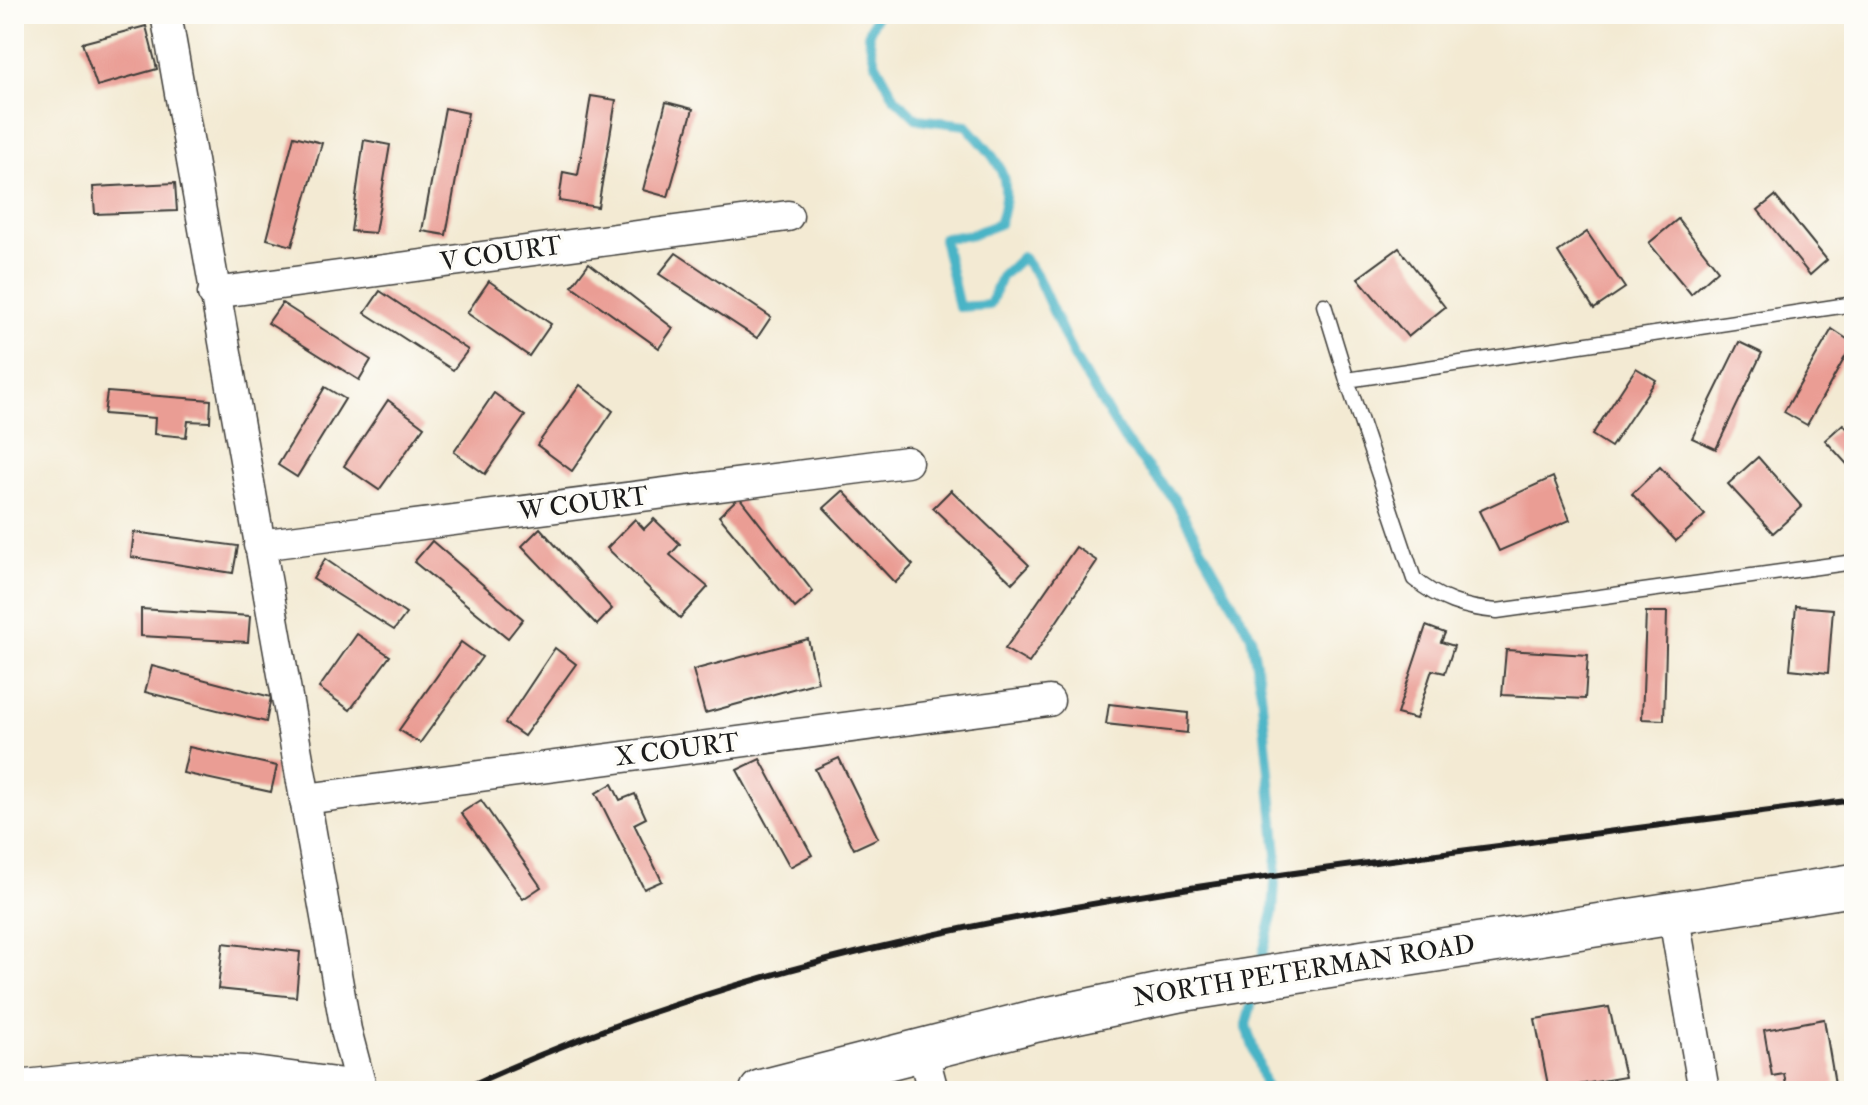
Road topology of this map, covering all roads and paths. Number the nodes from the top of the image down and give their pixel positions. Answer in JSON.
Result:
{"nodes":[{"id":1,"x":166,"y":14,"type":"edge"},
{"id":2,"x":788,"y":216,"type":"dead end"},
{"id":3,"x":213,"y":293,"type":"junction"},
{"id":4,"x":1854,"y":304,"type":"edge"},
{"id":5,"x":1324,"y":305,"type":"dead end"},
{"id":6,"x":1347,"y":380,"type":"junction"},
{"id":7,"x":907,"y":462,"type":"dead end"},
{"id":8,"x":259,"y":545,"type":"junction"},
{"id":9,"x":1854,"y":562,"type":"edge"},
{"id":10,"x":1049,"y":701,"type":"dead end"},
{"id":11,"x":305,"y":799,"type":"junction"},
{"id":12,"x":1854,"y":885,"type":"edge"},
{"id":13,"x":1673,"y":912,"type":"junction"},
{"id":14,"x":922,"y":1049,"type":"junction"},
{"id":15,"x":26,"y":1091,"type":"edge"},
{"id":16,"x":350,"y":1091,"type":"edge"},
{"id":17,"x":362,"y":1091,"type":"edge"},
{"id":18,"x":761,"y":1091,"type":"edge"},
{"id":19,"x":933,"y":1091,"type":"edge"},
{"id":20,"x":1704,"y":1091,"type":"edge"}],
"edges":[{"from":1,"to":3,"type":"street"},
{"from":2,"to":3,"type":"street","name":"V COURT"},
{"from":3,"to":8,"type":"street"},
{"from":4,"to":6,"type":"lane"},
{"from":5,"to":6,"type":"lane"},
{"from":6,"to":9,"type":"lane"},
{"from":7,"to":8,"type":"street","name":"W COURT"},
{"from":8,"to":11,"type":"street"},
{"from":10,"to":11,"type":"street","name":"X COURT"},
{"from":11,"to":17,"type":"street"},
{"from":12,"to":13,"type":"street","name":"NORTH PETERMAN ROAD"},
{"from":13,"to":14,"type":"street","name":"NORTH PETERMAN ROAD"},
{"from":13,"to":20,"type":"street"},
{"from":14,"to":18,"type":"street","name":"NORTH PETERMAN ROAD"},
{"from":14,"to":19,"type":"street"},
{"from":15,"to":16,"type":"street"}]}
